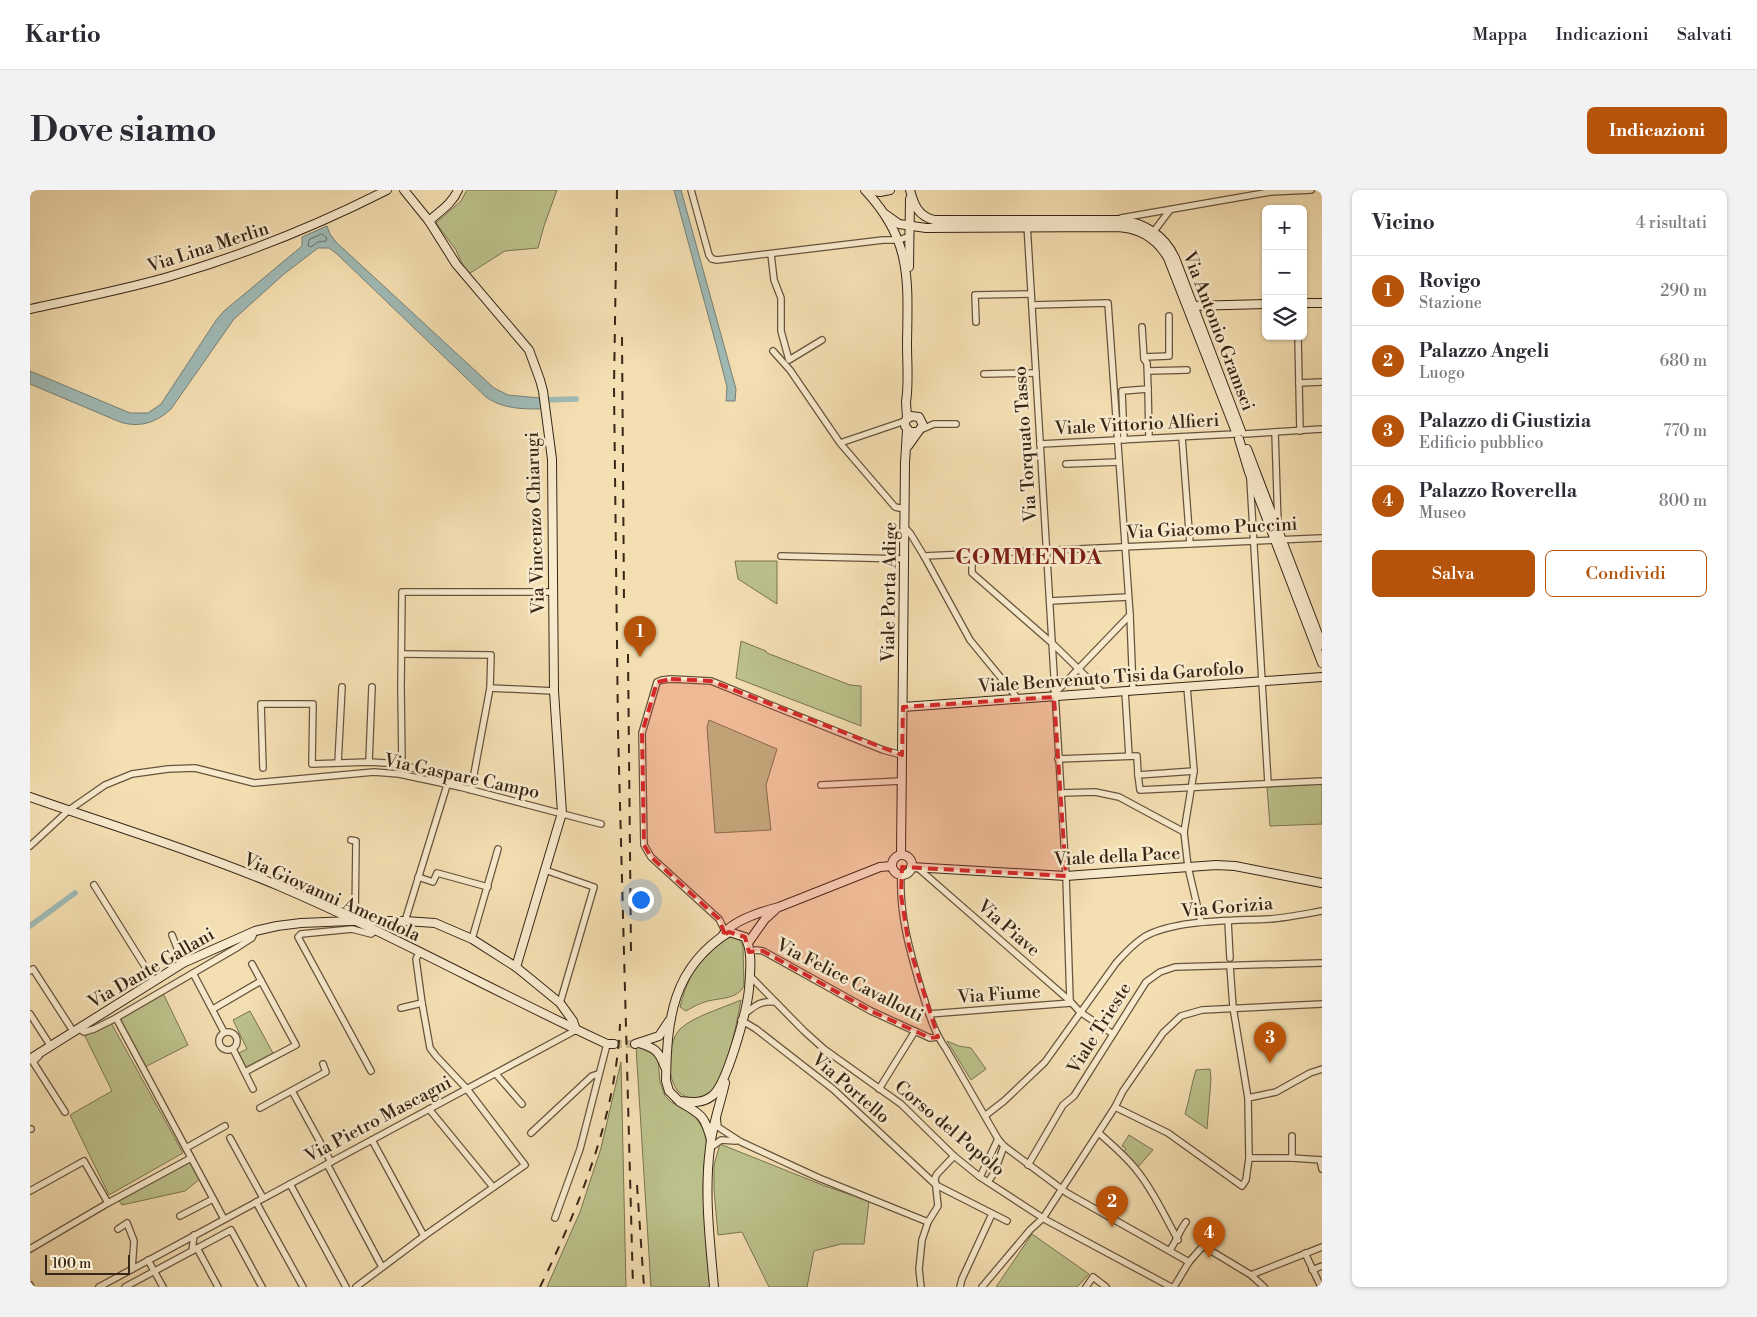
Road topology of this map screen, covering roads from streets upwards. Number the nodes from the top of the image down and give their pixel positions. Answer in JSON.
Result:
{"nodes":[{"id":1,"x":387,"y":190,"type":"edge"},
{"id":2,"x":404,"y":190,"type":"edge"},
{"id":3,"x":458,"y":190,"type":"edge"},
{"id":4,"x":691,"y":190,"type":"edge"},
{"id":5,"x":866,"y":190,"type":"edge"},
{"id":6,"x":890,"y":190,"type":"edge"},
{"id":7,"x":910,"y":190,"type":"edge"},
{"id":8,"x":1311,"y":190,"type":"edge"},
{"id":9,"x":1170,"y":210,"type":"junction"},
{"id":10,"x":886,"y":214,"type":"junction"},
{"id":11,"x":429,"y":221,"type":"junction"},
{"id":12,"x":1116,"y":223,"type":"junction"},
{"id":13,"x":1027,"y":224,"type":"junction"},
{"id":14,"x":910,"y":225,"type":"junction"},
{"id":15,"x":892,"y":226,"type":"junction"},
{"id":16,"x":926,"y":228,"type":"junction"},
{"id":17,"x":1152,"y":234,"type":"junction"},
{"id":18,"x":910,"y":236,"type":"junction"},
{"id":19,"x":883,"y":240,"type":"junction"},
{"id":20,"x":899,"y":240,"type":"junction"},
{"id":21,"x":771,"y":254,"type":"junction"},
{"id":22,"x":907,"y":287,"type":"junction"},
{"id":23,"x":1031,"y":294,"type":"junction"},
{"id":24,"x":1322,"y":302,"type":"edge"},
{"id":25,"x":1307,"y":303,"type":"edge"},
{"id":26,"x":1262,"y":304,"type":"edge"},
{"id":27,"x":1032,"y":305,"type":"junction"},
{"id":28,"x":1190,"y":306,"type":"junction"},
{"id":29,"x":30,"y":310,"type":"edge"},
{"id":30,"x":1169,"y":316,"type":"dead end"},
{"id":31,"x":976,"y":322,"type":"dead end"},
{"id":32,"x":1142,"y":327,"type":"dead end"},
{"id":33,"x":822,"y":340,"type":"dead end"},
{"id":34,"x":1298,"y":340,"type":"edge"},
{"id":35,"x":773,"y":351,"type":"dead end"},
{"id":36,"x":1144,"y":357,"type":"junction"},
{"id":37,"x":1187,"y":370,"type":"dead end"},
{"id":38,"x":1148,"y":372,"type":"junction"},
{"id":39,"x":1036,"y":373,"type":"junction"},
{"id":40,"x":984,"y":374,"type":"dead end"},
{"id":41,"x":1322,"y":382,"type":"edge"},
{"id":42,"x":1299,"y":383,"type":"junction"},
{"id":43,"x":1148,"y":389,"type":"junction"},
{"id":44,"x":907,"y":397,"type":"junction"},
{"id":45,"x":919,"y":418,"type":"junction"},
{"id":46,"x":934,"y":424,"type":"junction"},
{"id":47,"x":956,"y":424,"type":"dead end"},
{"id":48,"x":906,"y":425,"type":"junction"},
{"id":49,"x":1322,"y":430,"type":"edge"},
{"id":50,"x":919,"y":431,"type":"junction"},
{"id":51,"x":1300,"y":431,"type":"junction"},
{"id":52,"x":1275,"y":432,"type":"junction"},
{"id":53,"x":1240,"y":434,"type":"junction"},
{"id":54,"x":1182,"y":437,"type":"junction"},
{"id":55,"x":1149,"y":438,"type":"junction"},
{"id":56,"x":1121,"y":440,"type":"junction"},
{"id":57,"x":843,"y":442,"type":"dead end"},
{"id":58,"x":1040,"y":444,"type":"junction"},
{"id":59,"x":906,"y":451,"type":"junction"},
{"id":60,"x":1119,"y":462,"type":"junction"},
{"id":61,"x":1066,"y":464,"type":"dead end"},
{"id":62,"x":1249,"y":472,"type":"junction"},
{"id":63,"x":905,"y":510,"type":"junction"},
{"id":64,"x":905,"y":528,"type":"junction"},
{"id":65,"x":1278,"y":537,"type":"junction"},
{"id":66,"x":1322,"y":538,"type":"edge"},
{"id":67,"x":1254,"y":540,"type":"junction"},
{"id":68,"x":1190,"y":544,"type":"junction"},
{"id":69,"x":1125,"y":547,"type":"junction"},
{"id":70,"x":1047,"y":551,"type":"junction"},
{"id":71,"x":972,"y":554,"type":"junction"},
{"id":72,"x":781,"y":556,"type":"dead end"},
{"id":73,"x":924,"y":556,"type":"junction"},
{"id":74,"x":905,"y":559,"type":"junction"},
{"id":75,"x":553,"y":592,"type":"junction"},
{"id":76,"x":1128,"y":596,"type":"junction"},
{"id":77,"x":1050,"y":601,"type":"junction"},
{"id":78,"x":1130,"y":615,"type":"junction"},
{"id":79,"x":1053,"y":644,"type":"junction"},
{"id":80,"x":1322,"y":646,"type":"edge"},
{"id":81,"x":402,"y":654,"type":"junction"},
{"id":82,"x":1322,"y":662,"type":"edge"},
{"id":83,"x":1079,"y":670,"type":"junction"},
{"id":84,"x":1322,"y":677,"type":"edge"},
{"id":85,"x":1263,"y":682,"type":"junction"},
{"id":86,"x":342,"y":687,"type":"dead end"},
{"id":87,"x":372,"y":687,"type":"dead end"},
{"id":88,"x":1187,"y":687,"type":"junction"},
{"id":89,"x":490,"y":688,"type":"junction"},
{"id":90,"x":554,"y":691,"type":"junction"},
{"id":91,"x":1129,"y":691,"type":"junction"},
{"id":92,"x":1054,"y":693,"type":"junction"},
{"id":93,"x":1103,"y":693,"type":"junction"},
{"id":94,"x":1016,"y":699,"type":"junction"},
{"id":95,"x":903,"y":707,"type":"junction"},
{"id":96,"x":902,"y":755,"type":"junction"},
{"id":97,"x":1129,"y":756,"type":"junction"},
{"id":98,"x":1058,"y":759,"type":"junction"},
{"id":99,"x":369,"y":762,"type":"junction"},
{"id":100,"x":338,"y":763,"type":"junction"},
{"id":101,"x":402,"y":764,"type":"junction"},
{"id":102,"x":263,"y":768,"type":"dead end"},
{"id":103,"x":1194,"y":771,"type":"junction"},
{"id":104,"x":1138,"y":775,"type":"junction"},
{"id":105,"x":901,"y":781,"type":"junction"},
{"id":106,"x":1322,"y":781,"type":"edge"},
{"id":107,"x":1268,"y":784,"type":"junction"},
{"id":108,"x":447,"y":785,"type":"junction"},
{"id":109,"x":821,"y":785,"type":"dead end"},
{"id":110,"x":460,"y":787,"type":"junction"},
{"id":111,"x":1192,"y":787,"type":"junction"},
{"id":112,"x":471,"y":790,"type":"junction"},
{"id":113,"x":1061,"y":793,"type":"junction"},
{"id":114,"x":30,"y":797,"type":"edge"},
{"id":115,"x":69,"y":810,"type":"junction"},
{"id":116,"x":562,"y":813,"type":"junction"},
{"id":117,"x":601,"y":824,"type":"dead end"},
{"id":118,"x":1184,"y":832,"type":"junction"},
{"id":119,"x":350,"y":840,"type":"dead end"},
{"id":120,"x":30,"y":846,"type":"edge"},
{"id":121,"x":498,"y":849,"type":"dead end"},
{"id":122,"x":901,"y":855,"type":"junction"},
{"id":123,"x":892,"y":866,"type":"junction"},
{"id":124,"x":1188,"y":867,"type":"junction"},
{"id":125,"x":914,"y":868,"type":"junction"},
{"id":126,"x":545,"y":870,"type":"junction"},
{"id":127,"x":901,"y":875,"type":"junction"},
{"id":128,"x":1066,"y":876,"type":"junction"},
{"id":129,"x":418,"y":877,"type":"junction"},
{"id":130,"x":1322,"y":883,"type":"edge"},
{"id":131,"x":94,"y":886,"type":"dead end"},
{"id":132,"x":488,"y":887,"type":"junction"},
{"id":133,"x":779,"y":907,"type":"junction"},
{"id":134,"x":1322,"y":911,"type":"edge"},
{"id":135,"x":356,"y":921,"type":"junction"},
{"id":136,"x":405,"y":921,"type":"junction"},
{"id":137,"x":1228,"y":921,"type":"junction"},
{"id":138,"x":1201,"y":922,"type":"junction"},
{"id":139,"x":255,"y":931,"type":"junction"},
{"id":140,"x":375,"y":931,"type":"junction"},
{"id":141,"x":723,"y":934,"type":"junction"},
{"id":142,"x":172,"y":935,"type":"dead end"},
{"id":143,"x":472,"y":939,"type":"junction"},
{"id":144,"x":748,"y":943,"type":"junction"},
{"id":145,"x":749,"y":952,"type":"junction"},
{"id":146,"x":419,"y":953,"type":"junction"},
{"id":147,"x":1230,"y":958,"type":"dead end"},
{"id":148,"x":183,"y":963,"type":"junction"},
{"id":149,"x":1322,"y":963,"type":"edge"},
{"id":150,"x":252,"y":964,"type":"dead end"},
{"id":151,"x":516,"y":966,"type":"junction"},
{"id":152,"x":1230,"y":966,"type":"junction"},
{"id":153,"x":30,"y":971,"type":"edge"},
{"id":154,"x":193,"y":973,"type":"junction"},
{"id":155,"x":750,"y":976,"type":"junction"},
{"id":156,"x":154,"y":981,"type":"junction"},
{"id":157,"x":261,"y":981,"type":"junction"},
{"id":158,"x":775,"y":1002,"type":"junction"},
{"id":159,"x":1071,"y":1002,"type":"junction"},
{"id":160,"x":422,"y":1003,"type":"junction"},
{"id":161,"x":560,"y":1003,"type":"junction"},
{"id":162,"x":1322,"y":1004,"type":"edge"},
{"id":163,"x":1233,"y":1007,"type":"junction"},
{"id":164,"x":401,"y":1008,"type":"dead end"},
{"id":165,"x":213,"y":1009,"type":"junction"},
{"id":166,"x":1080,"y":1012,"type":"junction"},
{"id":167,"x":30,"y":1014,"type":"edge"},
{"id":168,"x":929,"y":1014,"type":"junction"},
{"id":169,"x":742,"y":1017,"type":"junction"},
{"id":170,"x":116,"y":1018,"type":"junction"},
{"id":171,"x":670,"y":1019,"type":"junction"},
{"id":172,"x":75,"y":1029,"type":"junction"},
{"id":173,"x":576,"y":1030,"type":"junction"},
{"id":174,"x":915,"y":1031,"type":"junction"},
{"id":175,"x":224,"y":1032,"type":"junction"},
{"id":176,"x":1113,"y":1034,"type":"junction"},
{"id":177,"x":938,"y":1037,"type":"junction"},
{"id":178,"x":610,"y":1044,"type":"joint"},
{"id":179,"x":50,"y":1046,"type":"junction"},
{"id":180,"x":233,"y":1049,"type":"junction"},
{"id":181,"x":30,"y":1059,"type":"edge"},
{"id":182,"x":323,"y":1064,"type":"dead end"},
{"id":183,"x":666,"y":1068,"type":"junction"},
{"id":184,"x":1322,"y":1070,"type":"edge"},
{"id":185,"x":371,"y":1071,"type":"dead end"},
{"id":186,"x":245,"y":1072,"type":"junction"},
{"id":187,"x":728,"y":1072,"type":"junction"},
{"id":188,"x":496,"y":1074,"type":"junction"},
{"id":189,"x":598,"y":1074,"type":"junction"},
{"id":190,"x":253,"y":1089,"type":"dead end"},
{"id":191,"x":467,"y":1089,"type":"junction"},
{"id":192,"x":879,"y":1089,"type":"junction"},
{"id":193,"x":292,"y":1090,"type":"junction"},
{"id":194,"x":1248,"y":1098,"type":"junction"},
{"id":195,"x":679,"y":1101,"type":"junction"},
{"id":196,"x":522,"y":1104,"type":"dead end"},
{"id":197,"x":1116,"y":1107,"type":"junction"},
{"id":198,"x":260,"y":1108,"type":"dead end"},
{"id":199,"x":429,"y":1109,"type":"junction"},
{"id":200,"x":65,"y":1112,"type":"dead end"},
{"id":201,"x":986,"y":1115,"type":"junction"},
{"id":202,"x":717,"y":1117,"type":"junction"},
{"id":203,"x":225,"y":1126,"type":"dead end"},
{"id":204,"x":1099,"y":1133,"type":"junction"},
{"id":205,"x":531,"y":1134,"type":"dead end"},
{"id":206,"x":1292,"y":1136,"type":"dead end"},
{"id":207,"x":230,"y":1138,"type":"dead end"},
{"id":208,"x":998,"y":1139,"type":"junction"},
{"id":209,"x":372,"y":1140,"type":"junction"},
{"id":210,"x":741,"y":1142,"type":"junction"},
{"id":211,"x":710,"y":1144,"type":"junction"},
{"id":212,"x":1004,"y":1146,"type":"junction"},
{"id":213,"x":186,"y":1148,"type":"junction"},
{"id":214,"x":954,"y":1156,"type":"junction"},
{"id":215,"x":191,"y":1158,"type":"junction"},
{"id":216,"x":1249,"y":1158,"type":"junction"},
{"id":217,"x":1292,"y":1158,"type":"junction"},
{"id":218,"x":1321,"y":1160,"type":"edge"},
{"id":219,"x":329,"y":1163,"type":"junction"},
{"id":220,"x":1028,"y":1164,"type":"junction"},
{"id":221,"x":1322,"y":1170,"type":"edge"},
{"id":222,"x":980,"y":1177,"type":"junction"},
{"id":223,"x":988,"y":1182,"type":"junction"},
{"id":224,"x":290,"y":1184,"type":"junction"},
{"id":225,"x":936,"y":1186,"type":"junction"},
{"id":226,"x":494,"y":1187,"type":"junction"},
{"id":227,"x":1061,"y":1189,"type":"junction"},
{"id":228,"x":30,"y":1191,"type":"edge"},
{"id":229,"x":263,"y":1198,"type":"junction"},
{"id":230,"x":213,"y":1199,"type":"junction"},
{"id":231,"x":256,"y":1202,"type":"junction"},
{"id":232,"x":108,"y":1203,"type":"junction"},
{"id":233,"x":992,"y":1214,"type":"junction"},
{"id":234,"x":180,"y":1216,"type":"dead end"},
{"id":235,"x":555,"y":1218,"type":"dead end"},
{"id":236,"x":1043,"y":1218,"type":"junction"},
{"id":237,"x":224,"y":1219,"type":"junction"},
{"id":238,"x":928,"y":1222,"type":"junction"},
{"id":239,"x":1007,"y":1222,"type":"dead end"},
{"id":240,"x":1186,"y":1222,"type":"dead end"},
{"id":241,"x":118,"y":1229,"type":"dead end"},
{"id":242,"x":194,"y":1235,"type":"junction"},
{"id":243,"x":424,"y":1236,"type":"junction"},
{"id":244,"x":1178,"y":1240,"type":"junction"},
{"id":245,"x":1322,"y":1247,"type":"edge"},
{"id":246,"x":30,"y":1249,"type":"edge"},
{"id":247,"x":195,"y":1249,"type":"junction"},
{"id":248,"x":1170,"y":1250,"type":"junction"},
{"id":249,"x":1305,"y":1253,"type":"junction"},
{"id":250,"x":148,"y":1260,"type":"junction"},
{"id":251,"x":1189,"y":1262,"type":"junction"},
{"id":252,"x":1322,"y":1266,"type":"edge"},
{"id":253,"x":382,"y":1267,"type":"junction"},
{"id":254,"x":132,"y":1269,"type":"junction"},
{"id":255,"x":1312,"y":1270,"type":"junction"},
{"id":256,"x":154,"y":1271,"type":"junction"},
{"id":257,"x":1251,"y":1275,"type":"junction"},
{"id":258,"x":99,"y":1287,"type":"edge"},
{"id":259,"x":125,"y":1287,"type":"edge"},
{"id":260,"x":162,"y":1287,"type":"edge"},
{"id":261,"x":218,"y":1287,"type":"edge"},
{"id":262,"x":262,"y":1287,"type":"edge"},
{"id":263,"x":303,"y":1287,"type":"edge"},
{"id":264,"x":346,"y":1287,"type":"edge"},
{"id":265,"x":356,"y":1287,"type":"edge"},
{"id":266,"x":714,"y":1287,"type":"edge"},
{"id":267,"x":921,"y":1287,"type":"edge"},
{"id":268,"x":960,"y":1287,"type":"edge"},
{"id":269,"x":982,"y":1287,"type":"edge"},
{"id":270,"x":1086,"y":1287,"type":"edge"},
{"id":271,"x":1106,"y":1287,"type":"edge"},
{"id":272,"x":1172,"y":1287,"type":"edge"},
{"id":273,"x":1264,"y":1287,"type":"edge"},
{"id":274,"x":1321,"y":1287,"type":"edge"}],
"edges":[{"from":1,"to":29,"type":"street","name":"Via Lina Merlin"},
{"from":2,"to":11,"type":"street","name":"Via Vincenzo Chiarugi"},
{"from":3,"to":11,"type":"street"},
{"from":4,"to":21,"type":"street"},
{"from":5,"to":6,"type":"street","name":"Viale Porta Adige"},
{"from":5,"to":10,"type":"street","name":"Viale Porta Adige"},
{"from":7,"to":13,"type":"street"},
{"from":7,"to":14,"type":"street","name":"Viale Porta Adige"},
{"from":8,"to":9,"type":"street"},
{"from":9,"to":12,"type":"street"},
{"from":9,"to":17,"type":"street"},
{"from":10,"to":14,"type":"street"},
{"from":10,"to":15,"type":"street","name":"Viale Porta Adige"},
{"from":11,"to":75,"type":"street","name":"Via Vincenzo Chiarugi"},
{"from":12,"to":13,"type":"street","name":"Via Antonio Gramsci"},
{"from":12,"to":17,"type":"street","name":"Via Antonio Gramsci"},
{"from":13,"to":16,"type":"street"},
{"from":13,"to":23,"type":"street","name":"Via Torquato Tasso"},
{"from":14,"to":16,"type":"street"},
{"from":14,"to":18,"type":"street","name":"Viale Porta Adige"},
{"from":15,"to":19,"type":"street"},
{"from":15,"to":20,"type":"street","name":"Viale Porta Adige"},
{"from":16,"to":18,"type":"street"},
{"from":17,"to":28,"type":"street","name":"Via Antonio Gramsci"},
{"from":18,"to":20,"type":"street"},
{"from":18,"to":22,"type":"street","name":"Viale Porta Adige"},
{"from":19,"to":20,"type":"street"},
{"from":19,"to":21,"type":"street"},
{"from":20,"to":22,"type":"street","name":"Viale Porta Adige"},
{"from":21,"to":33,"type":"street"},
{"from":22,"to":44,"type":"street","name":"Viale Porta Adige"},
{"from":23,"to":27,"type":"street","name":"Via Torquato Tasso"},
{"from":23,"to":31,"type":"street"},
{"from":24,"to":25,"type":"street"},
{"from":26,"to":28,"type":"street"},
{"from":27,"to":39,"type":"street","name":"Via Torquato Tasso"},
{"from":27,"to":56,"type":"street"},
{"from":28,"to":53,"type":"street","name":"Via Antonio Gramsci"},
{"from":30,"to":36,"type":"street"},
{"from":32,"to":36,"type":"street"},
{"from":34,"to":42,"type":"street"},
{"from":35,"to":63,"type":"street"},
{"from":36,"to":38,"type":"street"},
{"from":37,"to":38,"type":"street"},
{"from":38,"to":43,"type":"street"},
{"from":39,"to":40,"type":"street"},
{"from":39,"to":58,"type":"street","name":"Via Torquato Tasso"},
{"from":41,"to":42,"type":"street"},
{"from":42,"to":51,"type":"street"},
{"from":43,"to":55,"type":"street"},
{"from":43,"to":56,"type":"street"},
{"from":44,"to":45,"type":"street","name":"Viale Porta Adige"},
{"from":44,"to":48,"type":"street","name":"Viale Porta Adige"},
{"from":45,"to":46,"type":"street"},
{"from":45,"to":48,"type":"street"},
{"from":45,"to":50,"type":"street","name":"Viale Porta Adige"},
{"from":46,"to":47,"type":"street"},
{"from":46,"to":50,"type":"street"},
{"from":48,"to":50,"type":"street"},
{"from":48,"to":57,"type":"street"},
{"from":48,"to":59,"type":"street","name":"Viale Porta Adige"},
{"from":49,"to":51,"type":"street","name":"Viale Vittorio Alfieri"},
{"from":50,"to":59,"type":"street","name":"Viale Porta Adige"},
{"from":51,"to":52,"type":"street","name":"Viale Vittorio Alfieri"},
{"from":52,"to":53,"type":"street","name":"Viale Vittorio Alfieri"},
{"from":52,"to":65,"type":"street"},
{"from":53,"to":54,"type":"street","name":"Viale Vittorio Alfieri"},
{"from":53,"to":62,"type":"street","name":"Via Antonio Gramsci"},
{"from":53,"to":65,"type":"street","name":"Via Antonio Gramsci"},
{"from":54,"to":55,"type":"street","name":"Viale Vittorio Alfieri"},
{"from":54,"to":68,"type":"street"},
{"from":55,"to":56,"type":"street","name":"Viale Vittorio Alfieri"},
{"from":56,"to":58,"type":"street","name":"Viale Vittorio Alfieri"},
{"from":56,"to":60,"type":"street"},
{"from":58,"to":70,"type":"street","name":"Via Torquato Tasso"},
{"from":59,"to":63,"type":"street","name":"Viale Porta Adige"},
{"from":60,"to":61,"type":"street"},
{"from":60,"to":69,"type":"street"},
{"from":62,"to":65,"type":"street","name":"Via Antonio Gramsci"},
{"from":62,"to":67,"type":"street"},
{"from":63,"to":64,"type":"street","name":"Viale Porta Adige"},
{"from":64,"to":73,"type":"street"},
{"from":64,"to":74,"type":"street","name":"Viale Porta Adige"},
{"from":65,"to":66,"type":"street","name":"Via Giacomo Puccini"},
{"from":65,"to":67,"type":"street","name":"Via Giacomo Puccini"},
{"from":65,"to":80,"type":"street","name":"Via Antonio Gramsci"},
{"from":65,"to":82,"type":"street","name":"Via Antonio Gramsci"},
{"from":67,"to":68,"type":"street","name":"Via Giacomo Puccini"},
{"from":67,"to":85,"type":"street"},
{"from":68,"to":69,"type":"street","name":"Via Giacomo Puccini"},
{"from":69,"to":70,"type":"street","name":"Via Giacomo Puccini"},
{"from":69,"to":76,"type":"street"},
{"from":70,"to":71,"type":"street","name":"Via Giacomo Puccini"},
{"from":70,"to":77,"type":"street","name":"Via Torquato Tasso"},
{"from":71,"to":73,"type":"street","name":"Via Giacomo Puccini"},
{"from":71,"to":79,"type":"street"},
{"from":72,"to":74,"type":"street"},
{"from":73,"to":94,"type":"street"},
{"from":74,"to":95,"type":"street","name":"Viale Porta Adige"},
{"from":75,"to":81,"type":"street"},
{"from":75,"to":90,"type":"street","name":"Via Vincenzo Chiarugi"},
{"from":76,"to":77,"type":"street"},
{"from":76,"to":78,"type":"street"},
{"from":77,"to":79,"type":"street","name":"Via Torquato Tasso"},
{"from":78,"to":83,"type":"street"},
{"from":78,"to":91,"type":"street"},
{"from":79,"to":83,"type":"street"},
{"from":79,"to":92,"type":"street","name":"Via Torquato Tasso"},
{"from":81,"to":89,"type":"street"},
{"from":81,"to":101,"type":"street"},
{"from":83,"to":92,"type":"street"},
{"from":83,"to":93,"type":"street"},
{"from":84,"to":85,"type":"street","name":"Viale Benvenuto Tisi da Garofolo"},
{"from":85,"to":88,"type":"street","name":"Viale Benvenuto Tisi da Garofolo"},
{"from":85,"to":107,"type":"street"},
{"from":86,"to":100,"type":"street"},
{"from":87,"to":99,"type":"street"},
{"from":88,"to":91,"type":"street","name":"Viale Benvenuto Tisi da Garofolo"},
{"from":88,"to":103,"type":"street"},
{"from":89,"to":90,"type":"street"},
{"from":89,"to":112,"type":"street"},
{"from":90,"to":116,"type":"street","name":"Via Vincenzo Chiarugi"},
{"from":91,"to":93,"type":"street","name":"Viale Benvenuto Tisi da Garofolo"},
{"from":91,"to":97,"type":"street"},
{"from":92,"to":93,"type":"street","name":"Viale Benvenuto Tisi da Garofolo"},
{"from":92,"to":94,"type":"street","name":"Viale Benvenuto Tisi da Garofolo"},
{"from":92,"to":98,"type":"street","name":"Via Torquato Tasso"},
{"from":94,"to":95,"type":"street","name":"Viale Benvenuto Tisi da Garofolo"},
{"from":95,"to":96,"type":"street","name":"Viale Porta Adige"},
{"from":96,"to":105,"type":"street","name":"Viale Porta Adige"},
{"from":96,"to":141,"type":"street"},
{"from":97,"to":98,"type":"street"},
{"from":97,"to":104,"type":"street"},
{"from":98,"to":113,"type":"street","name":"Via Torquato Tasso"},
{"from":99,"to":100,"type":"street"},
{"from":99,"to":101,"type":"street"},
{"from":100,"to":102,"type":"street"},
{"from":101,"to":110,"type":"street"},
{"from":103,"to":104,"type":"street"},
{"from":103,"to":111,"type":"street"},
{"from":104,"to":111,"type":"street"},
{"from":105,"to":109,"type":"street"},
{"from":105,"to":122,"type":"street","name":"Viale Porta Adige"},
{"from":106,"to":107,"type":"street"},
{"from":107,"to":111,"type":"street"},
{"from":108,"to":110,"type":"street","name":"Via Gaspare Campo"},
{"from":108,"to":115,"type":"street","name":"Via Gaspare Campo"},
{"from":108,"to":129,"type":"street"},
{"from":110,"to":112,"type":"street","name":"Via Gaspare Campo"},
{"from":111,"to":118,"type":"street"},
{"from":112,"to":116,"type":"street","name":"Via Gaspare Campo"},
{"from":113,"to":118,"type":"street"},
{"from":113,"to":128,"type":"street","name":"Via Torquato Tasso"},
{"from":114,"to":115,"type":"street","name":"Via Giovanni Amendola"},
{"from":115,"to":120,"type":"street","name":"Via Gaspare Campo"},
{"from":115,"to":135,"type":"street","name":"Via Giovanni Amendola"},
{"from":116,"to":117,"type":"street","name":"Via Gaspare Campo"},
{"from":116,"to":126,"type":"street"},
{"from":118,"to":124,"type":"street"},
{"from":119,"to":135,"type":"street"},
{"from":121,"to":132,"type":"street"},
{"from":122,"to":123,"type":"street"},
{"from":122,"to":125,"type":"street"},
{"from":123,"to":127,"type":"street"},
{"from":123,"to":133,"type":"street"},
{"from":124,"to":128,"type":"street","name":"Viale della Pace"},
{"from":124,"to":130,"type":"street","name":"Viale della Pace"},
{"from":124,"to":138,"type":"street"},
{"from":125,"to":127,"type":"street"},
{"from":125,"to":128,"type":"street","name":"Viale della Pace"},
{"from":125,"to":159,"type":"street","name":"Via Piave"},
{"from":126,"to":151,"type":"street"},
{"from":126,"to":161,"type":"street"},
{"from":127,"to":168,"type":"street"},
{"from":128,"to":159,"type":"street","name":"Via Torquato Tasso"},
{"from":129,"to":132,"type":"street"},
{"from":129,"to":136,"type":"street"},
{"from":131,"to":156,"type":"street"},
{"from":132,"to":143,"type":"street"},
{"from":133,"to":141,"type":"street"},
{"from":133,"to":144,"type":"street"},
{"from":134,"to":137,"type":"street","name":"Via Gorizia"},
{"from":135,"to":136,"type":"street","name":"Via Dante Gallani"},
{"from":135,"to":139,"type":"street","name":"Via Dante Gallani"},
{"from":135,"to":140,"type":"street","name":"Via Giovanni Amendola"},
{"from":136,"to":143,"type":"street","name":"Via Dante Gallani"},
{"from":137,"to":138,"type":"street","name":"Via Gorizia"},
{"from":137,"to":147,"type":"street"},
{"from":138,"to":166,"type":"street","name":"Via Gorizia"},
{"from":139,"to":148,"type":"street","name":"Via Dante Gallani"},
{"from":139,"to":154,"type":"street"},
{"from":140,"to":146,"type":"street","name":"Via Giovanni Amendola"},
{"from":140,"to":185,"type":"street"},
{"from":141,"to":144,"type":"street"},
{"from":141,"to":171,"type":"street"},
{"from":142,"to":148,"type":"street"},
{"from":143,"to":151,"type":"street","name":"Via Dante Gallani"},
{"from":144,"to":145,"type":"street"},
{"from":145,"to":155,"type":"street"},
{"from":145,"to":174,"type":"street","name":"Via Felice Cavallotti"},
{"from":146,"to":160,"type":"street"},
{"from":146,"to":173,"type":"street","name":"Via Giovanni Amendola"},
{"from":148,"to":156,"type":"street","name":"Via Dante Gallani"},
{"from":149,"to":152,"type":"street","name":"Viale Trieste"},
{"from":150,"to":157,"type":"street"},
{"from":151,"to":161,"type":"street","name":"Via Dante Gallani"},
{"from":152,"to":163,"type":"street"},
{"from":152,"to":176,"type":"street","name":"Viale Trieste"},
{"from":153,"to":172,"type":"street"},
{"from":154,"to":165,"type":"street"},
{"from":154,"to":170,"type":"street"},
{"from":155,"to":158,"type":"street","name":"Corso del Popolo"},
{"from":155,"to":169,"type":"street"},
{"from":156,"to":172,"type":"street","name":"Via Dante Gallani"},
{"from":157,"to":165,"type":"street"},
{"from":157,"to":186,"type":"street"},
{"from":158,"to":169,"type":"street"},
{"from":158,"to":192,"type":"street","name":"Corso del Popolo"},
{"from":159,"to":166,"type":"street","name":"Via Piave"},
{"from":159,"to":168,"type":"street","name":"Via Fiume"},
{"from":160,"to":164,"type":"street"},
{"from":160,"to":191,"type":"street"},
{"from":161,"to":173,"type":"street","name":"Via Dante Gallani"},
{"from":162,"to":163,"type":"street"},
{"from":163,"to":194,"type":"street"},
{"from":163,"to":197,"type":"street"},
{"from":165,"to":175,"type":"street"},
{"from":166,"to":176,"type":"street","name":"Via Piave"},
{"from":166,"to":201,"type":"street","name":"Via Gorizia"},
{"from":167,"to":179,"type":"street"},
{"from":168,"to":177,"type":"street"},
{"from":169,"to":187,"type":"street"},
{"from":169,"to":225,"type":"street","name":"Via Portello"},
{"from":170,"to":172,"type":"street"},
{"from":170,"to":213,"type":"street"},
{"from":171,"to":183,"type":"street"},
{"from":171,"to":183,"type":"street"},
{"from":172,"to":179,"type":"street","name":"Via Dante Gallani"},
{"from":173,"to":178,"type":"street","name":"Via Giovanni Amendola"},
{"from":173,"to":188,"type":"street","name":"Via Pietro Mascagni"},
{"from":174,"to":177,"type":"street","name":"Via Felice Cavallotti"},
{"from":174,"to":192,"type":"street"},
{"from":175,"to":180,"type":"street"},
{"from":175,"to":180,"type":"street"},
{"from":176,"to":220,"type":"street","name":"Viale Trieste"},
{"from":177,"to":201,"type":"street"},
{"from":178,"to":189,"type":"street"},
{"from":179,"to":181,"type":"street","name":"Via Dante Gallani"},
{"from":179,"to":200,"type":"street"},
{"from":180,"to":186,"type":"street"},
{"from":182,"to":193,"type":"street"},
{"from":183,"to":195,"type":"street"},
{"from":184,"to":194,"type":"street"},
{"from":186,"to":190,"type":"street"},
{"from":187,"to":195,"type":"street"},
{"from":187,"to":202,"type":"street"},
{"from":188,"to":191,"type":"street","name":"Via Pietro Mascagni"},
{"from":188,"to":196,"type":"street"},
{"from":189,"to":205,"type":"street"},
{"from":189,"to":235,"type":"street"},
{"from":191,"to":199,"type":"street","name":"Via Pietro Mascagni"},
{"from":191,"to":226,"type":"street"},
{"from":192,"to":214,"type":"street","name":"Corso del Popolo"},
{"from":193,"to":198,"type":"street"},
{"from":193,"to":219,"type":"street"},
{"from":194,"to":216,"type":"street"},
{"from":195,"to":211,"type":"street"},
{"from":197,"to":204,"type":"street"},
{"from":197,"to":216,"type":"street"},
{"from":199,"to":209,"type":"street","name":"Via Pietro Mascagni"},
{"from":199,"to":226,"type":"street"},
{"from":201,"to":208,"type":"street"},
{"from":202,"to":210,"type":"street"},
{"from":202,"to":211,"type":"street"},
{"from":203,"to":213,"type":"street"},
{"from":204,"to":227,"type":"street"},
{"from":204,"to":244,"type":"street"},
{"from":206,"to":217,"type":"street"},
{"from":207,"to":229,"type":"street"},
{"from":208,"to":212,"type":"street"},
{"from":208,"to":222,"type":"street"},
{"from":209,"to":219,"type":"street","name":"Via Pietro Mascagni"},
{"from":209,"to":243,"type":"street"},
{"from":210,"to":211,"type":"street"},
{"from":210,"to":238,"type":"street"},
{"from":211,"to":266,"type":"street"},
{"from":212,"to":220,"type":"street"},
{"from":212,"to":223,"type":"street"},
{"from":213,"to":215,"type":"street"},
{"from":214,"to":222,"type":"street","name":"Corso del Popolo"},
{"from":214,"to":225,"type":"street"},
{"from":215,"to":230,"type":"street"},
{"from":215,"to":232,"type":"street"},
{"from":216,"to":217,"type":"street"},
{"from":217,"to":218,"type":"street"},
{"from":218,"to":221,"type":"street"},
{"from":219,"to":224,"type":"street","name":"Via Pietro Mascagni"},
{"from":219,"to":253,"type":"street"},
{"from":220,"to":227,"type":"street"},
{"from":222,"to":223,"type":"street","name":"Corso del Popolo"},
{"from":223,"to":236,"type":"street","name":"Corso del Popolo"},
{"from":224,"to":229,"type":"street","name":"Via Pietro Mascagni"},
{"from":224,"to":264,"type":"street"},
{"from":225,"to":233,"type":"street","name":"Via Portello"},
{"from":225,"to":238,"type":"street"},
{"from":226,"to":243,"type":"street"},
{"from":227,"to":236,"type":"street"},
{"from":227,"to":248,"type":"street"},
{"from":228,"to":232,"type":"street"},
{"from":229,"to":231,"type":"street","name":"Via Pietro Mascagni"},
{"from":230,"to":234,"type":"street"},
{"from":230,"to":237,"type":"street"},
{"from":231,"to":237,"type":"street","name":"Via Pietro Mascagni"},
{"from":231,"to":263,"type":"street"},
{"from":232,"to":246,"type":"street"},
{"from":233,"to":239,"type":"street","name":"Via Portello"},
{"from":233,"to":268,"type":"street"},
{"from":236,"to":269,"type":"street"},
{"from":236,"to":272,"type":"street","name":"Corso del Popolo"},
{"from":237,"to":242,"type":"street","name":"Via Pietro Mascagni"},
{"from":238,"to":267,"type":"street"},
{"from":240,"to":244,"type":"street"},
{"from":241,"to":254,"type":"street"},
{"from":242,"to":247,"type":"street"},
{"from":242,"to":250,"type":"street","name":"Via Pietro Mascagni"},
{"from":243,"to":253,"type":"street"},
{"from":244,"to":248,"type":"street"},
{"from":245,"to":249,"type":"street"},
{"from":247,"to":256,"type":"street"},
{"from":247,"to":261,"type":"street"},
{"from":247,"to":262,"type":"street"},
{"from":248,"to":251,"type":"street"},
{"from":249,"to":255,"type":"street"},
{"from":249,"to":257,"type":"street"},
{"from":250,"to":254,"type":"street","name":"Via Pietro Mascagni"},
{"from":250,"to":256,"type":"street"},
{"from":251,"to":257,"type":"street"},
{"from":251,"to":272,"type":"street"},
{"from":252,"to":255,"type":"street"},
{"from":253,"to":265,"type":"street"},
{"from":254,"to":258,"type":"street","name":"Via Pietro Mascagni"},
{"from":255,"to":274,"type":"street"},
{"from":256,"to":259,"type":"street"},
{"from":256,"to":260,"type":"street"},
{"from":257,"to":273,"type":"street"},
{"from":270,"to":271,"type":"street"}]}
